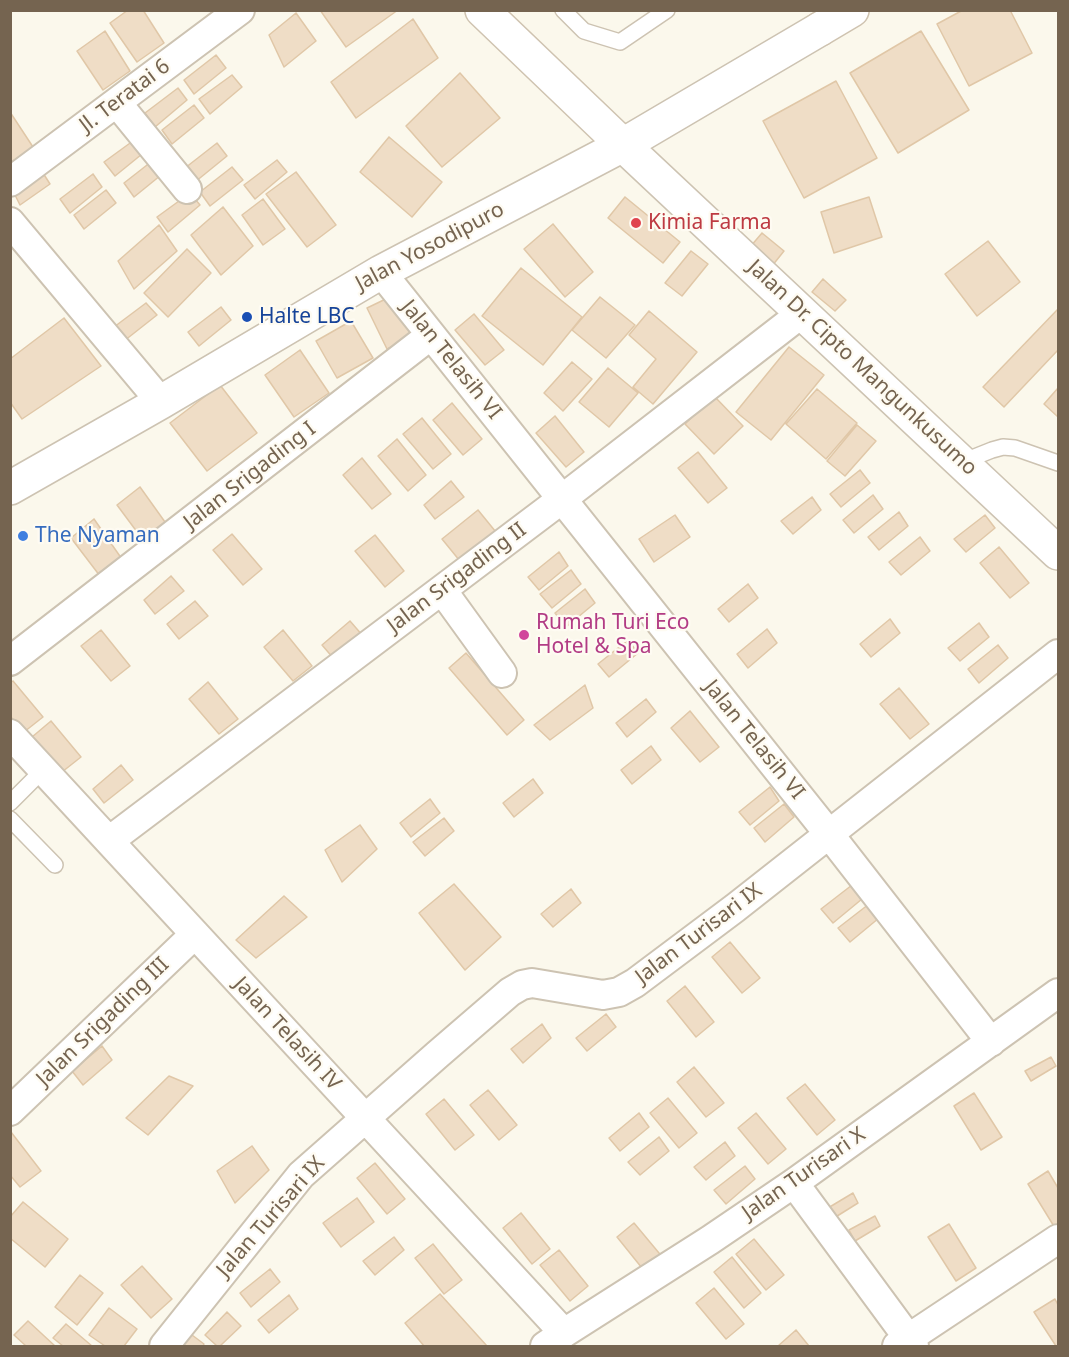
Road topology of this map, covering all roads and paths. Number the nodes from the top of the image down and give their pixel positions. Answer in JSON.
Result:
{"nodes":[{"id":1,"x":240,"y":10,"type":"edge"},
{"id":2,"x":482,"y":10,"type":"edge"},
{"id":3,"x":563,"y":10,"type":"edge"},
{"id":4,"x":667,"y":10,"type":"edge"},
{"id":5,"x":852,"y":10,"type":"edge"},
{"id":6,"x":117,"y":103,"type":"junction"},
{"id":7,"x":623,"y":145,"type":"junction"},
{"id":8,"x":10,"y":182,"type":"edge"},
{"id":9,"x":187,"y":189,"type":"dead end"},
{"id":10,"x":10,"y":222,"type":"edge"},
{"id":11,"x":381,"y":272,"type":"junction"},
{"id":12,"x":802,"y":313,"type":"junction"},
{"id":13,"x":431,"y":335,"type":"junction"},
{"id":14,"x":161,"y":402,"type":"junction"},
{"id":15,"x":962,"y":462,"type":"junction"},
{"id":16,"x":1059,"y":463,"type":"edge"},
{"id":17,"x":10,"y":488,"type":"edge"},
{"id":18,"x":562,"y":499,"type":"junction"},
{"id":19,"x":1059,"y":553,"type":"edge"},
{"id":20,"x":442,"y":590,"type":"junction"},
{"id":21,"x":1059,"y":654,"type":"edge"},
{"id":22,"x":10,"y":661,"type":"edge"},
{"id":23,"x":502,"y":673,"type":"dead end"},
{"id":24,"x":10,"y":734,"type":"edge"},
{"id":25,"x":43,"y":770,"type":"junction"},
{"id":26,"x":10,"y":803,"type":"edge"},
{"id":27,"x":10,"y":819,"type":"edge"},
{"id":28,"x":829,"y":834,"type":"junction"},
{"id":29,"x":109,"y":841,"type":"junction"},
{"id":30,"x":54,"y":865,"type":"dead end"},
{"id":31,"x":195,"y":934,"type":"junction"},
{"id":32,"x":1059,"y":993,"type":"edge"},
{"id":33,"x":991,"y":1042,"type":"junction"},
{"id":34,"x":10,"y":1111,"type":"edge"},
{"id":35,"x":365,"y":1118,"type":"junction"},
{"id":36,"x":794,"y":1183,"type":"junction"},
{"id":37,"x":1059,"y":1239,"type":"edge"},
{"id":38,"x":554,"y":1340,"type":"edge"},
{"id":39,"x":907,"y":1344,"type":"edge"},
{"id":40,"x":164,"y":1347,"type":"edge"}],
"edges":[{"from":1,"to":6,"type":"street","name":"Jl. Teratai 6"},
{"from":2,"to":7,"type":"street","name":"Jalan Dr. Cipto Mangunkusumo"},
{"from":3,"to":4,"type":"lane"},
{"from":5,"to":7,"type":"street","name":"Jalan Yosodipuro"},
{"from":6,"to":8,"type":"street","name":"Jl. Teratai 6"},
{"from":6,"to":9,"type":"street"},
{"from":7,"to":11,"type":"street","name":"Jalan Yosodipuro"},
{"from":7,"to":12,"type":"street","name":"Jalan Dr. Cipto Mangunkusumo"},
{"from":10,"to":14,"type":"street"},
{"from":11,"to":13,"type":"street","name":"Jalan Telasih VI"},
{"from":11,"to":14,"type":"street","name":"Jalan Yosodipuro"},
{"from":12,"to":15,"type":"street","name":"Jalan Dr. Cipto Mangunkusumo"},
{"from":12,"to":18,"type":"street","name":"Jalan Srigading II"},
{"from":13,"to":18,"type":"street","name":"Jalan Telasih VI"},
{"from":13,"to":22,"type":"street","name":"Jalan Srigading I"},
{"from":14,"to":17,"type":"street","name":"Jalan Yosodipuro"},
{"from":15,"to":16,"type":"lane"},
{"from":15,"to":19,"type":"street","name":"Jalan Dr. Cipto Mangunkusumo"},
{"from":18,"to":20,"type":"street","name":"Jalan Srigading II"},
{"from":18,"to":28,"type":"street","name":"Jalan Telasih VI"},
{"from":20,"to":23,"type":"street"},
{"from":20,"to":29,"type":"street","name":"Jalan Srigading II"},
{"from":21,"to":28,"type":"street","name":"Jalan Turisari IX"},
{"from":24,"to":25,"type":"street","name":"Jalan Telasih IV"},
{"from":25,"to":26,"type":"lane"},
{"from":25,"to":29,"type":"street","name":"Jalan Telasih IV"},
{"from":27,"to":30,"type":"lane"},
{"from":28,"to":33,"type":"street","name":"Jalan Telasih VI"},
{"from":28,"to":35,"type":"street","name":"Jalan Turisari IX"},
{"from":29,"to":31,"type":"street","name":"Jalan Telasih IV"},
{"from":31,"to":34,"type":"street","name":"Jalan Srigading III"},
{"from":31,"to":35,"type":"street","name":"Jalan Telasih IV"},
{"from":32,"to":33,"type":"street","name":"Jalan Turisari X"},
{"from":33,"to":36,"type":"street","name":"Jalan Turisari X"},
{"from":35,"to":38,"type":"street","name":"Jalan Telasih IV"},
{"from":35,"to":40,"type":"street","name":"Jalan Turisari IX"},
{"from":36,"to":38,"type":"street","name":"Jalan Turisari X"},
{"from":36,"to":39,"type":"street"},
{"from":37,"to":39,"type":"street"}]}
